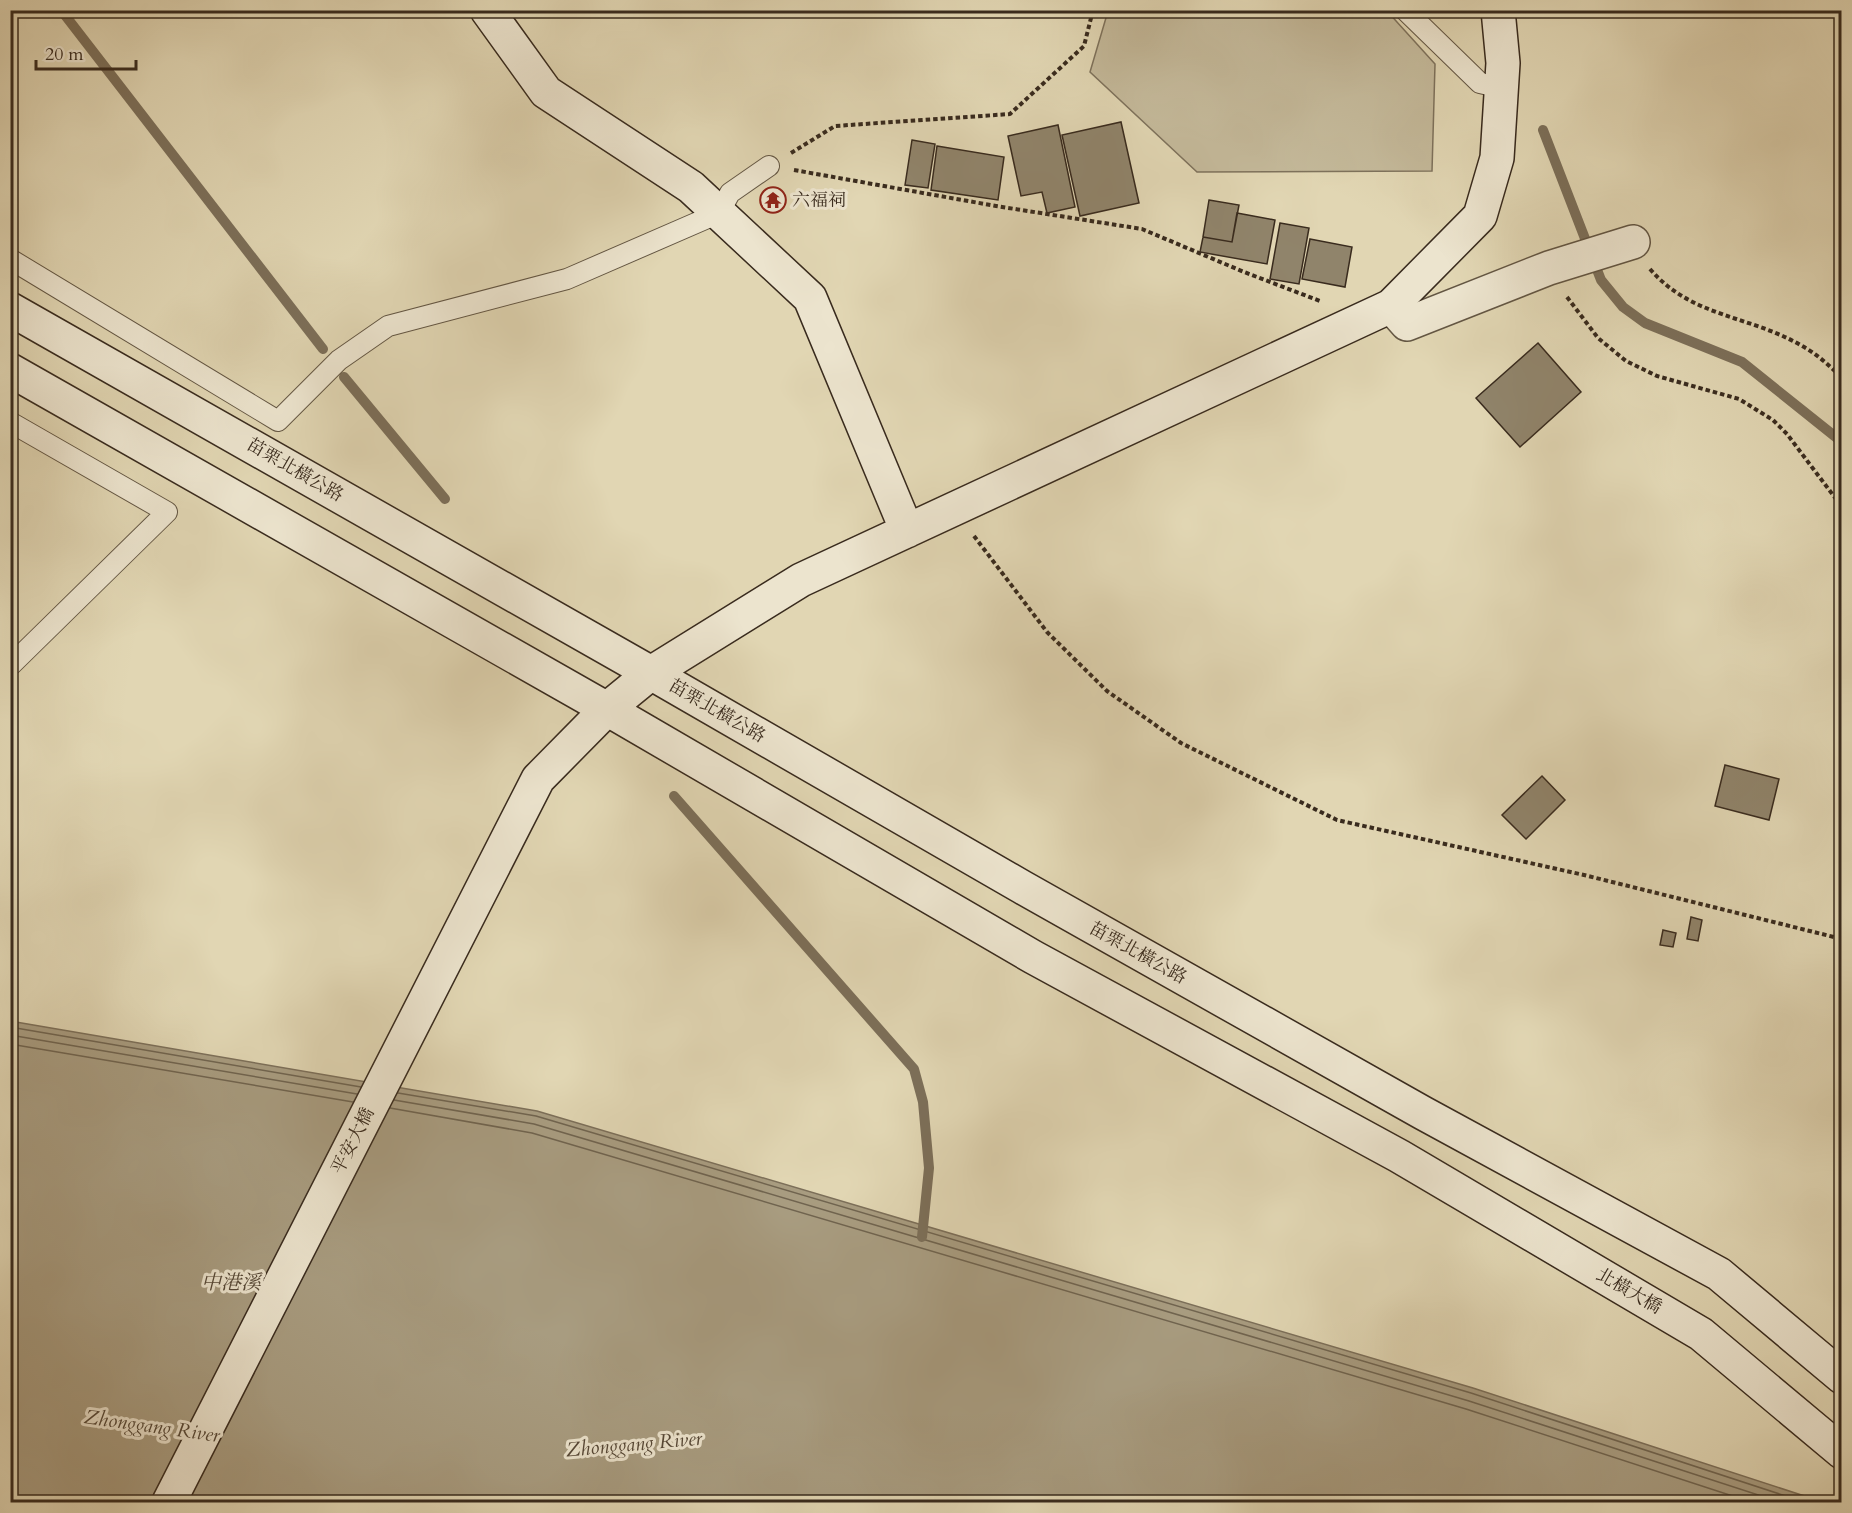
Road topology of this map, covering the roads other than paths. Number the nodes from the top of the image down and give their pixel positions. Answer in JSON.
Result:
{"nodes":[{"id":1,"x":487,"y":10,"type":"edge"},
{"id":2,"x":1405,"y":10,"type":"edge"},
{"id":3,"x":1498,"y":10,"type":"edge"},
{"id":4,"x":1502,"y":88,"type":"junction"},
{"id":5,"x":770,"y":166,"type":"road end"},
{"id":6,"x":719,"y":213,"type":"junction"},
{"id":7,"x":1622,"y":246,"type":"road end"},
{"id":8,"x":10,"y":259,"type":"edge"},
{"id":9,"x":10,"y":309,"type":"edge"},
{"id":10,"x":1378,"y":312,"type":"junction"},
{"id":11,"x":10,"y":370,"type":"edge"},
{"id":12,"x":10,"y":422,"type":"edge"},
{"id":13,"x":907,"y":531,"type":"junction"},
{"id":14,"x":10,"y":666,"type":"edge"},
{"id":15,"x":651,"y":673,"type":"junction"},
{"id":16,"x":607,"y":709,"type":"junction"},
{"id":17,"x":1842,"y":1377,"type":"edge"},
{"id":18,"x":1842,"y":1452,"type":"edge"},
{"id":19,"x":169,"y":1503,"type":"edge"}],
"edges":[{"from":1,"to":6,"type":"main road"},
{"from":2,"to":4,"type":"lane"},
{"from":3,"to":4,"type":"main road"},
{"from":4,"to":10,"type":"main road"},
{"from":5,"to":6,"type":"lane"},
{"from":6,"to":8,"type":"lane"},
{"from":6,"to":13,"type":"main road"},
{"from":7,"to":10,"type":"main road"},
{"from":9,"to":15,"type":"main road","name":"苗栗北橫公路"},
{"from":10,"to":13,"type":"main road","name":"平安大橋"},
{"from":11,"to":16,"type":"main road"},
{"from":12,"to":14,"type":"lane"},
{"from":13,"to":15,"type":"main road","name":"平安大橋"},
{"from":15,"to":16,"type":"main road","name":"平安大橋"},
{"from":15,"to":17,"type":"main road","name":"苗栗北橫公路"},
{"from":16,"to":18,"type":"main road","name":"北橫大橋"},
{"from":16,"to":19,"type":"main road","name":"平安大橋"}]}
